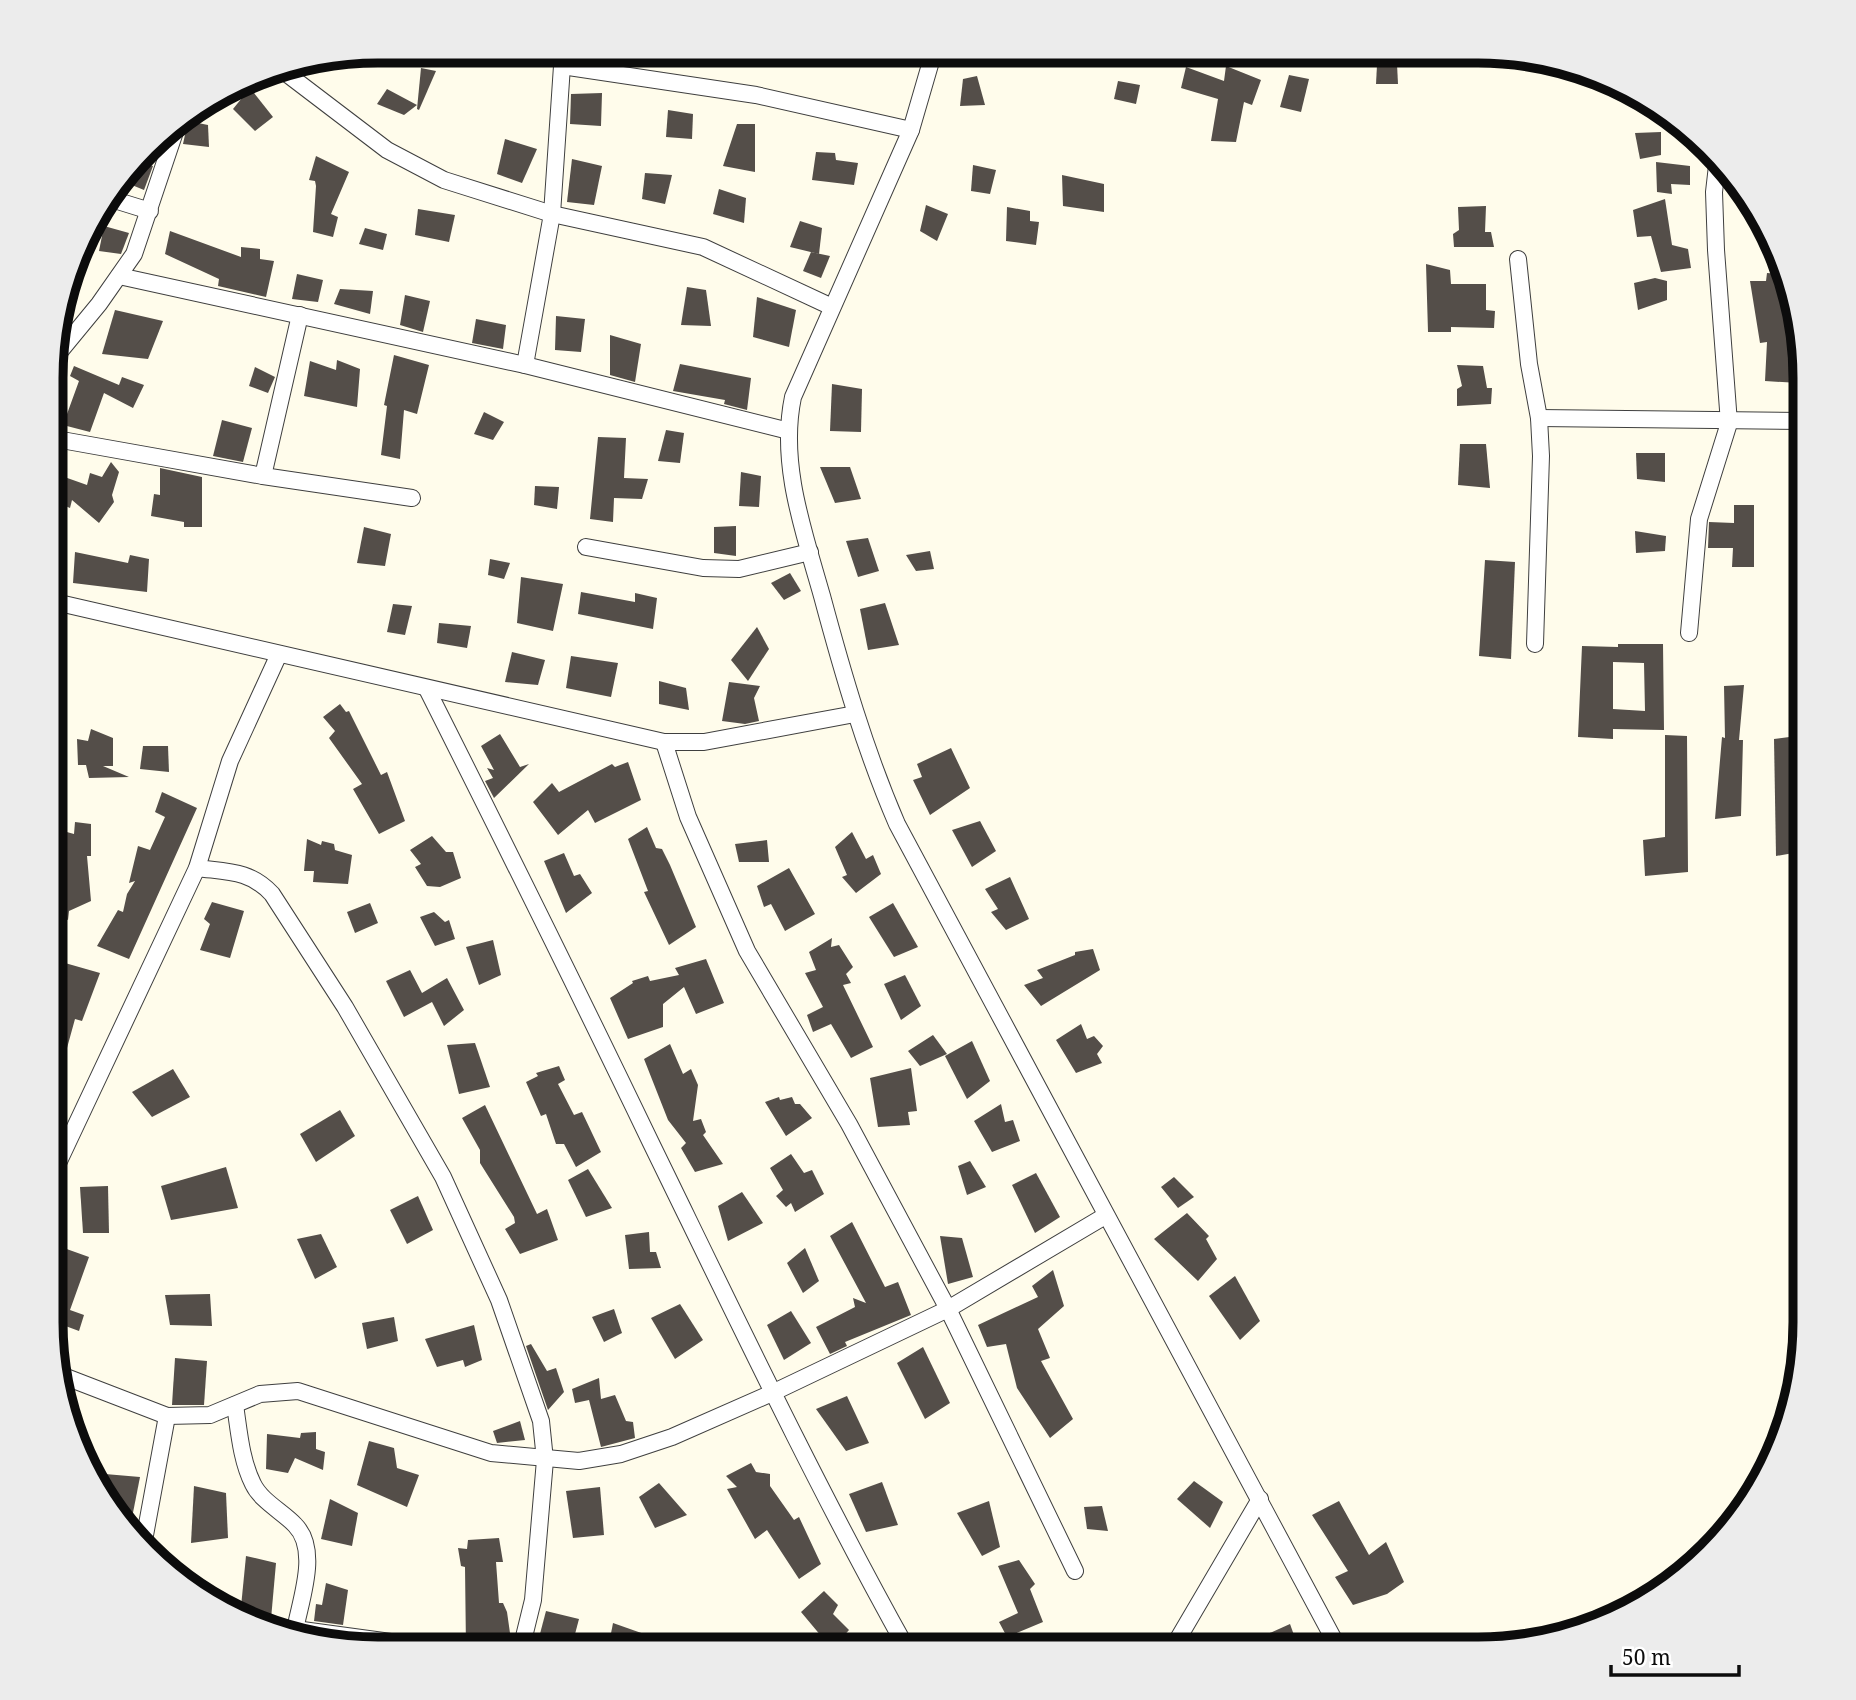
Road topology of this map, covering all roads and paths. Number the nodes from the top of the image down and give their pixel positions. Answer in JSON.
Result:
{"nodes":[{"id":1,"x":562,"y":63,"type":"edge"},
{"id":2,"x":588,"y":63,"type":"edge"},
{"id":3,"x":931,"y":63,"type":"edge"},
{"id":4,"x":290,"y":76,"type":"edge"},
{"id":5,"x":911,"y":130,"type":"junction"},
{"id":6,"x":173,"y":139,"type":"edge"},
{"id":7,"x":1716,"y":172,"type":"edge"},
{"id":8,"x":117,"y":201,"type":"edge"},
{"id":9,"x":150,"y":211,"type":"junction"},
{"id":10,"x":552,"y":214,"type":"junction"},
{"id":11,"x":1518,"y":259,"type":"dead end"},
{"id":12,"x":119,"y":276,"type":"junction"},
{"id":13,"x":832,"y":307,"type":"junction"},
{"id":14,"x":300,"y":315,"type":"junction"},
{"id":15,"x":65,"y":344,"type":"edge"},
{"id":16,"x":525,"y":365,"type":"junction"},
{"id":17,"x":1539,"y":418,"type":"junction"},
{"id":18,"x":1793,"y":421,"type":"edge"},
{"id":19,"x":1730,"y":423,"type":"junction"},
{"id":20,"x":789,"y":431,"type":"junction"},
{"id":21,"x":63,"y":440,"type":"edge"},
{"id":22,"x":263,"y":476,"type":"junction"},
{"id":23,"x":412,"y":498,"type":"dead end"},
{"id":24,"x":586,"y":547,"type":"dead end"},
{"id":25,"x":810,"y":552,"type":"junction"},
{"id":26,"x":63,"y":604,"type":"edge"},
{"id":27,"x":1689,"y":633,"type":"dead end"},
{"id":28,"x":1535,"y":644,"type":"dead end"},
{"id":29,"x":279,"y":654,"type":"junction"},
{"id":30,"x":427,"y":689,"type":"junction"},
{"id":31,"x":855,"y":714,"type":"junction"},
{"id":32,"x":664,"y":742,"type":"junction"},
{"id":33,"x":197,"y":868,"type":"junction"},
{"id":34,"x":63,"y":1153,"type":"edge"},
{"id":35,"x":1105,"y":1216,"type":"junction"},
{"id":36,"x":948,"y":1309,"type":"junction"},
{"id":37,"x":68,"y":1378,"type":"edge"},
{"id":38,"x":772,"y":1393,"type":"junction"},
{"id":39,"x":235,"y":1405,"type":"junction"},
{"id":40,"x":167,"y":1416,"type":"junction"},
{"id":41,"x":545,"y":1460,"type":"junction"},
{"id":42,"x":1259,"y":1499,"type":"junction"},
{"id":43,"x":145,"y":1534,"type":"edge"},
{"id":44,"x":1075,"y":1571,"type":"dead end"},
{"id":45,"x":296,"y":1626,"type":"edge"},
{"id":46,"x":524,"y":1637,"type":"edge"},
{"id":47,"x":899,"y":1637,"type":"edge"},
{"id":48,"x":1179,"y":1637,"type":"edge"},
{"id":49,"x":1333,"y":1637,"type":"edge"}],
"edges":[{"from":1,"to":10,"type":"street"},
{"from":2,"to":5,"type":"street"},
{"from":3,"to":5,"type":"street"},
{"from":4,"to":10,"type":"street"},
{"from":5,"to":13,"type":"street"},
{"from":6,"to":9,"type":"street"},
{"from":7,"to":19,"type":"street"},
{"from":8,"to":9,"type":"street"},
{"from":9,"to":12,"type":"street"},
{"from":10,"to":13,"type":"street"},
{"from":10,"to":16,"type":"street"},
{"from":11,"to":17,"type":"street"},
{"from":12,"to":14,"type":"street"},
{"from":12,"to":15,"type":"street"},
{"from":13,"to":20,"type":"street"},
{"from":14,"to":16,"type":"street"},
{"from":14,"to":22,"type":"street"},
{"from":16,"to":20,"type":"street"},
{"from":17,"to":19,"type":"street"},
{"from":17,"to":28,"type":"street"},
{"from":18,"to":19,"type":"street"},
{"from":19,"to":27,"type":"street"},
{"from":20,"to":25,"type":"street"},
{"from":21,"to":22,"type":"street"},
{"from":22,"to":23,"type":"street"},
{"from":24,"to":25,"type":"street"},
{"from":25,"to":31,"type":"street"},
{"from":26,"to":29,"type":"street"},
{"from":29,"to":30,"type":"street"},
{"from":29,"to":33,"type":"street"},
{"from":30,"to":32,"type":"street"},
{"from":30,"to":38,"type":"street"},
{"from":31,"to":32,"type":"street"},
{"from":31,"to":35,"type":"street"},
{"from":32,"to":36,"type":"street"},
{"from":33,"to":34,"type":"street"},
{"from":33,"to":41,"type":"street"},
{"from":35,"to":36,"type":"street"},
{"from":35,"to":42,"type":"street"},
{"from":36,"to":38,"type":"street"},
{"from":36,"to":44,"type":"street"},
{"from":37,"to":40,"type":"street"},
{"from":38,"to":41,"type":"street"},
{"from":38,"to":47,"type":"street"},
{"from":39,"to":40,"type":"street"},
{"from":39,"to":41,"type":"street"},
{"from":39,"to":45,"type":"street"},
{"from":40,"to":43,"type":"street"},
{"from":41,"to":46,"type":"street"},
{"from":42,"to":48,"type":"street"},
{"from":42,"to":49,"type":"street"}]}
